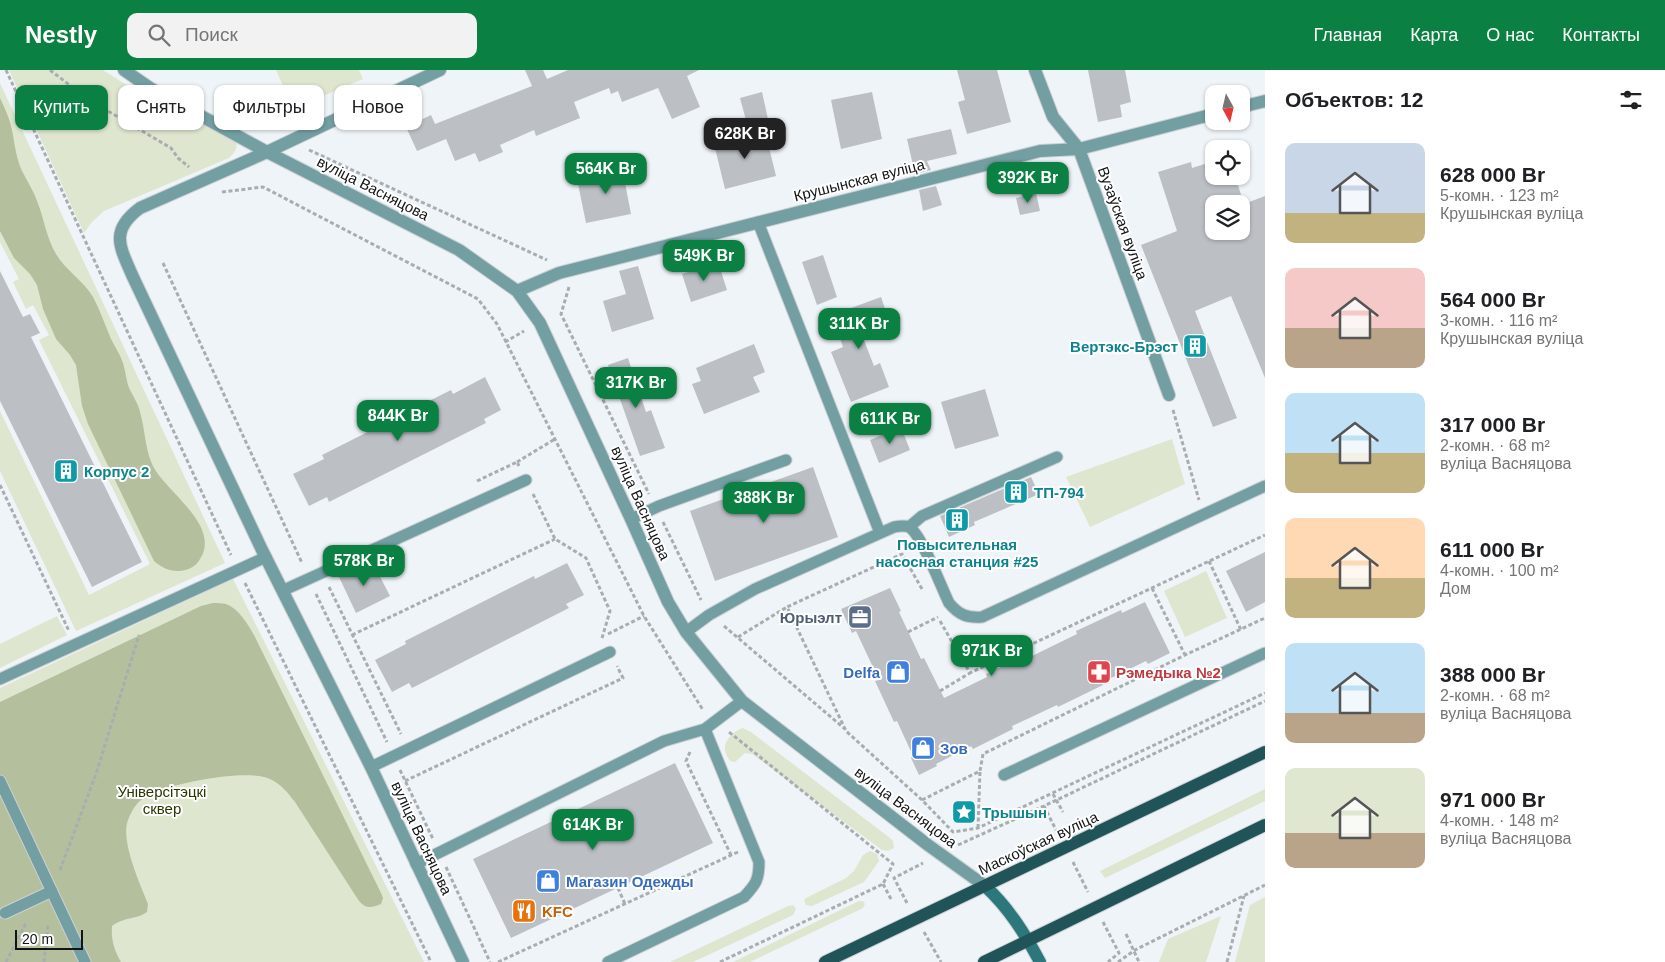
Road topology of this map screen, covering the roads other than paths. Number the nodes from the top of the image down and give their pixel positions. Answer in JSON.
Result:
{"nodes":[{"id":1,"x":124,"y":70,"type":"edge"},
{"id":2,"x":440,"y":70,"type":"edge"},
{"id":3,"x":1035,"y":70,"type":"edge"},
{"id":4,"x":1265,"y":101,"type":"edge"},
{"id":5,"x":1250,"y":105,"type":"edge"},
{"id":6,"x":1205,"y":116,"type":"edge"},
{"id":7,"x":1079,"y":149,"type":"junction"},
{"id":8,"x":267,"y":152,"type":"junction"},
{"id":9,"x":758,"y":222,"type":"junction"},
{"id":10,"x":517,"y":292,"type":"junction"},
{"id":11,"x":1168,"y":395,"type":"road end"},
{"id":12,"x":1058,"y":457,"type":"dead end"},
{"id":13,"x":786,"y":460,"type":"dead end"},
{"id":14,"x":526,"y":480,"type":"road end"},
{"id":15,"x":1265,"y":486,"type":"edge"},
{"id":16,"x":631,"y":519,"type":"junction"},
{"id":17,"x":909,"y":527,"type":"junction"},
{"id":18,"x":880,"y":533,"type":"junction"},
{"id":19,"x":266,"y":557,"type":"junction"},
{"id":20,"x":284,"y":590,"type":"junction"},
{"id":21,"x":686,"y":632,"type":"junction"},
{"id":22,"x":610,"y":652,"type":"road end"},
{"id":23,"x":1265,"y":654,"type":"edge"},
{"id":24,"x":0,"y":679,"type":"edge"},
{"id":25,"x":742,"y":701,"type":"junction"},
{"id":26,"x":702,"y":730,"type":"junction"},
{"id":27,"x":1265,"y":752,"type":"edge"},
{"id":28,"x":371,"y":767,"type":"junction"},
{"id":29,"x":1004,"y":775,"type":"dead end"},
{"id":30,"x":0,"y":781,"type":"edge"},
{"id":31,"x":1265,"y":825,"type":"edge"},
{"id":32,"x":416,"y":864,"type":"junction"},
{"id":33,"x":986,"y":886,"type":"junction"},
{"id":34,"x":52,"y":891,"type":"junction"},
{"id":35,"x":4,"y":914,"type":"dead end"},
{"id":36,"x":1029,"y":941,"type":"junction"},
{"id":37,"x":86,"y":962,"type":"edge"},
{"id":38,"x":463,"y":962,"type":"edge"},
{"id":39,"x":608,"y":962,"type":"edge"},
{"id":40,"x":825,"y":962,"type":"edge"},
{"id":41,"x":984,"y":962,"type":"edge"},
{"id":42,"x":1040,"y":962,"type":"edge"}],
"edges":[{"from":1,"to":8,"type":"street","name":"вуліца Васняцова"},
{"from":2,"to":8,"type":"street"},
{"from":3,"to":7,"type":"street","name":"Вузаўская вуліца"},
{"from":4,"to":5,"type":"street"},
{"from":6,"to":7,"type":"street","name":"Крушынская вуліца"},
{"from":7,"to":9,"type":"street","name":"Крушынская вуліца"},
{"from":7,"to":11,"type":"street","name":"Вузаўская вуліца"},
{"from":8,"to":10,"type":"street","name":"вуліца Васняцова"},
{"from":8,"to":19,"type":"street","name":"вуліца Васняцова"},
{"from":9,"to":10,"type":"street","name":"Крушынская вуліца"},
{"from":9,"to":18,"type":"lane"},
{"from":10,"to":16,"type":"street","name":"вуліца Васняцова"},
{"from":12,"to":17,"type":"lane"},
{"from":13,"to":16,"type":"lane"},
{"from":14,"to":20,"type":"lane"},
{"from":15,"to":17,"type":"lane"},
{"from":16,"to":21,"type":"street","name":"вуліца Васняцова"},
{"from":17,"to":18,"type":"lane"},
{"from":18,"to":21,"type":"lane"},
{"from":19,"to":20,"type":"street","name":"вуліца Васняцова"},
{"from":19,"to":24,"type":"lane"},
{"from":20,"to":28,"type":"street","name":"вуліца Васняцова"},
{"from":21,"to":25,"type":"street","name":"вуліца Васняцова"},
{"from":22,"to":28,"type":"lane"},
{"from":23,"to":29,"type":"lane"},
{"from":25,"to":26,"type":"lane"},
{"from":25,"to":33,"type":"street","name":"вуліца Васняцова"},
{"from":26,"to":32,"type":"lane"},
{"from":26,"to":39,"type":"lane"},
{"from":27,"to":33,"type":"main road","name":"Маскоўская вуліца"},
{"from":28,"to":32,"type":"street","name":"вуліца Васняцова"},
{"from":30,"to":34,"type":"lane"},
{"from":31,"to":36,"type":"main road"},
{"from":32,"to":38,"type":"street","name":"вуліца Васняцова"},
{"from":33,"to":36,"type":"main road"},
{"from":33,"to":40,"type":"main road","name":"Маскоўская вуліца"},
{"from":34,"to":35,"type":"lane"},
{"from":34,"to":37,"type":"lane"},
{"from":36,"to":41,"type":"main road"},
{"from":36,"to":42,"type":"main road"}]}
